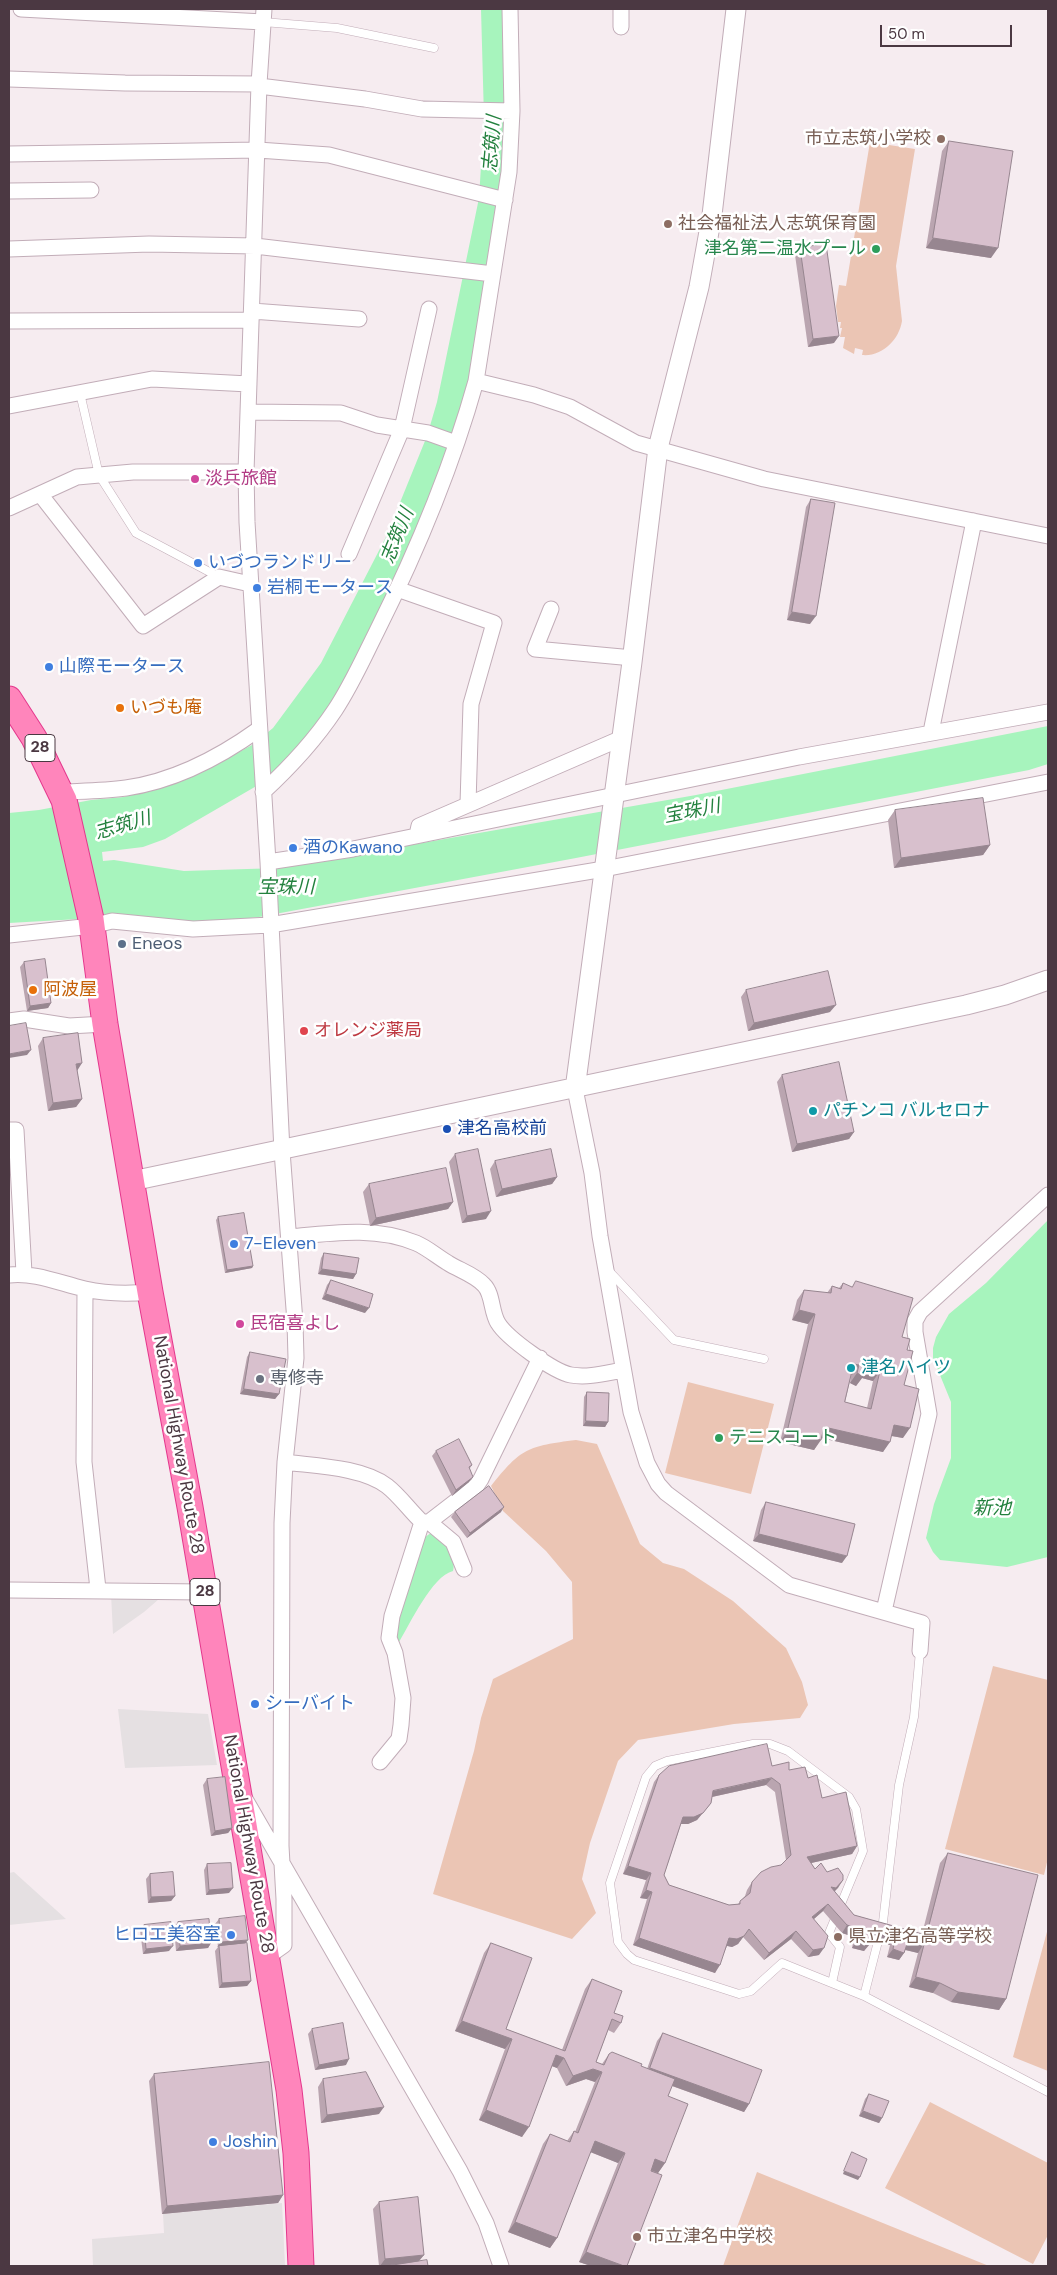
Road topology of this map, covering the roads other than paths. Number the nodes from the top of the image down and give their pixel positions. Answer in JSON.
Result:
{"nodes":[{"id":1,"x":21,"y":9,"type":"edge"},
{"id":2,"x":510,"y":9,"type":"edge"},
{"id":3,"x":621,"y":9,"type":"edge"},
{"id":4,"x":736,"y":9,"type":"edge"},
{"id":5,"x":263,"y":15,"type":"edge"},
{"id":6,"x":621,"y":28,"type":"dead end"},
{"id":7,"x":434,"y":48,"type":"dead end"},
{"id":8,"x":9,"y":79,"type":"edge"},
{"id":9,"x":259,"y":85,"type":"junction"},
{"id":10,"x":512,"y":111,"type":"junction"},
{"id":11,"x":258,"y":150,"type":"junction"},
{"id":12,"x":9,"y":154,"type":"edge"},
{"id":13,"x":91,"y":190,"type":"dead end"},
{"id":14,"x":9,"y":191,"type":"edge"},
{"id":15,"x":505,"y":200,"type":"junction"},
{"id":16,"x":255,"y":246,"type":"junction"},
{"id":17,"x":9,"y":248,"type":"edge"},
{"id":18,"x":493,"y":274,"type":"junction"},
{"id":19,"x":429,"y":309,"type":"dead end"},
{"id":20,"x":251,"y":315,"type":"junction"},
{"id":21,"x":358,"y":320,"type":"dead end"},
{"id":22,"x":9,"y":321,"type":"edge"},
{"id":23,"x":476,"y":381,"type":"junction"},
{"id":24,"x":249,"y":384,"type":"junction"},
{"id":25,"x":80,"y":393,"type":"junction"},
{"id":26,"x":9,"y":406,"type":"edge"},
{"id":27,"x":248,"y":412,"type":"junction"},
{"id":28,"x":402,"y":429,"type":"junction"},
{"id":29,"x":456,"y":443,"type":"junction"},
{"id":30,"x":658,"y":448,"type":"junction"},
{"id":31,"x":246,"y":472,"type":"junction"},
{"id":32,"x":99,"y":476,"type":"junction"},
{"id":33,"x":40,"y":494,"type":"junction"},
{"id":34,"x":9,"y":508,"type":"edge"},
{"id":35,"x":974,"y":521,"type":"junction"},
{"id":36,"x":1048,"y":536,"type":"edge"},
{"id":37,"x":349,"y":554,"type":"dead end"},
{"id":38,"x":218,"y":577,"type":"junction"},
{"id":39,"x":250,"y":584,"type":"junction"},
{"id":40,"x":397,"y":588,"type":"junction"},
{"id":41,"x":551,"y":609,"type":"dead end"},
{"id":42,"x":632,"y":658,"type":"junction"},
{"id":43,"x":9,"y":699,"type":"edge"},
{"id":44,"x":1048,"y":712,"type":"edge"},
{"id":45,"x":259,"y":732,"type":"junction"},
{"id":46,"x":931,"y":732,"type":"junction"},
{"id":47,"x":622,"y":738,"type":"junction"},
{"id":48,"x":1048,"y":782,"type":"edge"},
{"id":49,"x":262,"y":789,"type":"junction"},
{"id":50,"x":63,"y":796,"type":"junction"},
{"id":51,"x":613,"y":800,"type":"junction"},
{"id":52,"x":468,"y":804,"type":"junction"},
{"id":53,"x":417,"y":835,"type":"junction"},
{"id":54,"x":268,"y":862,"type":"junction"},
{"id":55,"x":604,"y":867,"type":"junction"},
{"id":56,"x":91,"y":922,"type":"junction"},
{"id":57,"x":270,"y":922,"type":"junction"},
{"id":58,"x":9,"y":935,"type":"edge"},
{"id":59,"x":1048,"y":980,"type":"edge"},
{"id":60,"x":9,"y":1021,"type":"edge"},
{"id":61,"x":105,"y":1024,"type":"junction"},
{"id":62,"x":575,"y":1089,"type":"junction"},
{"id":63,"x":9,"y":1130,"type":"edge"},
{"id":64,"x":282,"y":1151,"type":"junction"},
{"id":65,"x":132,"y":1181,"type":"junction"},
{"id":66,"x":1048,"y":1195,"type":"edge"},
{"id":67,"x":289,"y":1237,"type":"junction"},
{"id":68,"x":606,"y":1268,"type":"junction"},
{"id":69,"x":16,"y":1274,"type":"edge"},
{"id":70,"x":85,"y":1289,"type":"junction"},
{"id":71,"x":150,"y":1292,"type":"junction"},
{"id":72,"x":540,"y":1358,"type":"junction"},
{"id":73,"x":764,"y":1359,"type":"dead end"},
{"id":74,"x":623,"y":1370,"type":"junction"},
{"id":75,"x":285,"y":1462,"type":"junction"},
{"id":76,"x":426,"y":1522,"type":"junction"},
{"id":77,"x":464,"y":1569,"type":"dead end"},
{"id":78,"x":98,"y":1589,"type":"junction"},
{"id":79,"x":9,"y":1590,"type":"edge"},
{"id":80,"x":205,"y":1592,"type":"junction"},
{"id":81,"x":884,"y":1611,"type":"junction"},
{"id":82,"x":920,"y":1651,"type":"joint"},
{"id":83,"x":380,"y":1762,"type":"dead end"},
{"id":84,"x":239,"y":1788,"type":"junction"},
{"id":85,"x":281,"y":1860,"type":"junction"},
{"id":86,"x":267,"y":1957,"type":"junction"},
{"id":87,"x":832,"y":1984,"type":"junction"},
{"id":88,"x":864,"y":1996,"type":"junction"},
{"id":89,"x":1048,"y":2092,"type":"edge"},
{"id":90,"x":301,"y":2266,"type":"edge"},
{"id":91,"x":501,"y":2266,"type":"edge"}],
"edges":[{"from":1,"to":5,"type":"street"},
{"from":2,"to":10,"type":"street"},
{"from":3,"to":6,"type":"street"},
{"from":4,"to":30,"type":"street"},
{"from":5,"to":7,"type":"lane"},
{"from":5,"to":9,"type":"street"},
{"from":8,"to":9,"type":"street"},
{"from":9,"to":10,"type":"street"},
{"from":9,"to":11,"type":"street"},
{"from":10,"to":15,"type":"street"},
{"from":11,"to":12,"type":"street"},
{"from":11,"to":15,"type":"street"},
{"from":11,"to":16,"type":"street"},
{"from":13,"to":14,"type":"street"},
{"from":15,"to":18,"type":"street"},
{"from":16,"to":17,"type":"street"},
{"from":16,"to":18,"type":"street"},
{"from":16,"to":20,"type":"street"},
{"from":18,"to":23,"type":"street"},
{"from":19,"to":28,"type":"street"},
{"from":20,"to":21,"type":"street"},
{"from":20,"to":22,"type":"street"},
{"from":20,"to":24,"type":"street"},
{"from":23,"to":29,"type":"street"},
{"from":23,"to":30,"type":"street"},
{"from":24,"to":25,"type":"street"},
{"from":24,"to":27,"type":"street"},
{"from":25,"to":26,"type":"street"},
{"from":25,"to":32,"type":"lane"},
{"from":27,"to":28,"type":"street"},
{"from":27,"to":31,"type":"street"},
{"from":28,"to":29,"type":"street"},
{"from":28,"to":37,"type":"street"},
{"from":29,"to":40,"type":"street"},
{"from":30,"to":35,"type":"street"},
{"from":30,"to":42,"type":"street"},
{"from":31,"to":32,"type":"street"},
{"from":31,"to":39,"type":"street"},
{"from":32,"to":33,"type":"street"},
{"from":32,"to":38,"type":"lane"},
{"from":33,"to":34,"type":"street"},
{"from":33,"to":38,"type":"street"},
{"from":35,"to":36,"type":"street"},
{"from":35,"to":46,"type":"street"},
{"from":38,"to":39,"type":"street"},
{"from":39,"to":45,"type":"street"},
{"from":40,"to":49,"type":"street"},
{"from":40,"to":52,"type":"street"},
{"from":41,"to":42,"type":"street"},
{"from":42,"to":47,"type":"street"},
{"from":43,"to":50,"type":"highway","name":"National Highway Route 28","number":"28"},
{"from":44,"to":46,"type":"street"},
{"from":45,"to":49,"type":"street"},
{"from":45,"to":50,"type":"street"},
{"from":46,"to":51,"type":"street"},
{"from":47,"to":51,"type":"street"},
{"from":47,"to":52,"type":"street"},
{"from":48,"to":55,"type":"street"},
{"from":49,"to":54,"type":"street"},
{"from":50,"to":56,"type":"highway","name":"National Highway Route 28","number":"28"},
{"from":51,"to":53,"type":"street"},
{"from":51,"to":55,"type":"street"},
{"from":52,"to":53,"type":"street"},
{"from":53,"to":54,"type":"street"},
{"from":54,"to":57,"type":"street"},
{"from":55,"to":57,"type":"street"},
{"from":55,"to":62,"type":"street"},
{"from":56,"to":57,"type":"street"},
{"from":56,"to":58,"type":"street"},
{"from":56,"to":61,"type":"highway","name":"National Highway Route 28","number":"28"},
{"from":57,"to":64,"type":"street"},
{"from":59,"to":62,"type":"street"},
{"from":60,"to":61,"type":"street"},
{"from":61,"to":65,"type":"highway","name":"National Highway Route 28","number":"28"},
{"from":62,"to":64,"type":"street"},
{"from":62,"to":68,"type":"street"},
{"from":63,"to":69,"type":"street"},
{"from":64,"to":65,"type":"street"},
{"from":64,"to":67,"type":"street"},
{"from":65,"to":71,"type":"highway","name":"National Highway Route 28","number":"28"},
{"from":66,"to":81,"type":"street"},
{"from":67,"to":72,"type":"street"},
{"from":67,"to":75,"type":"street"},
{"from":68,"to":73,"type":"lane"},
{"from":68,"to":74,"type":"street"},
{"from":69,"to":70,"type":"street"},
{"from":70,"to":71,"type":"street"},
{"from":70,"to":78,"type":"street"},
{"from":71,"to":80,"type":"highway","name":"National Highway Route 28","number":"28"},
{"from":72,"to":74,"type":"street"},
{"from":72,"to":76,"type":"street"},
{"from":74,"to":81,"type":"street"},
{"from":75,"to":76,"type":"street"},
{"from":75,"to":85,"type":"street"},
{"from":76,"to":77,"type":"street"},
{"from":76,"to":83,"type":"street"},
{"from":78,"to":79,"type":"street"},
{"from":78,"to":80,"type":"street"},
{"from":80,"to":84,"type":"highway","name":"National Highway Route 28","number":"28"},
{"from":81,"to":82,"type":"street"},
{"from":82,"to":88,"type":"lane"},
{"from":84,"to":85,"type":"street"},
{"from":84,"to":86,"type":"highway","name":"National Highway Route 28","number":"28"},
{"from":85,"to":86,"type":"street"},
{"from":85,"to":91,"type":"street"},
{"from":86,"to":90,"type":"highway","name":"National Highway Route 28","number":"28"},
{"from":87,"to":87,"type":"lane"},
{"from":87,"to":88,"type":"lane"},
{"from":88,"to":89,"type":"lane"}]}
